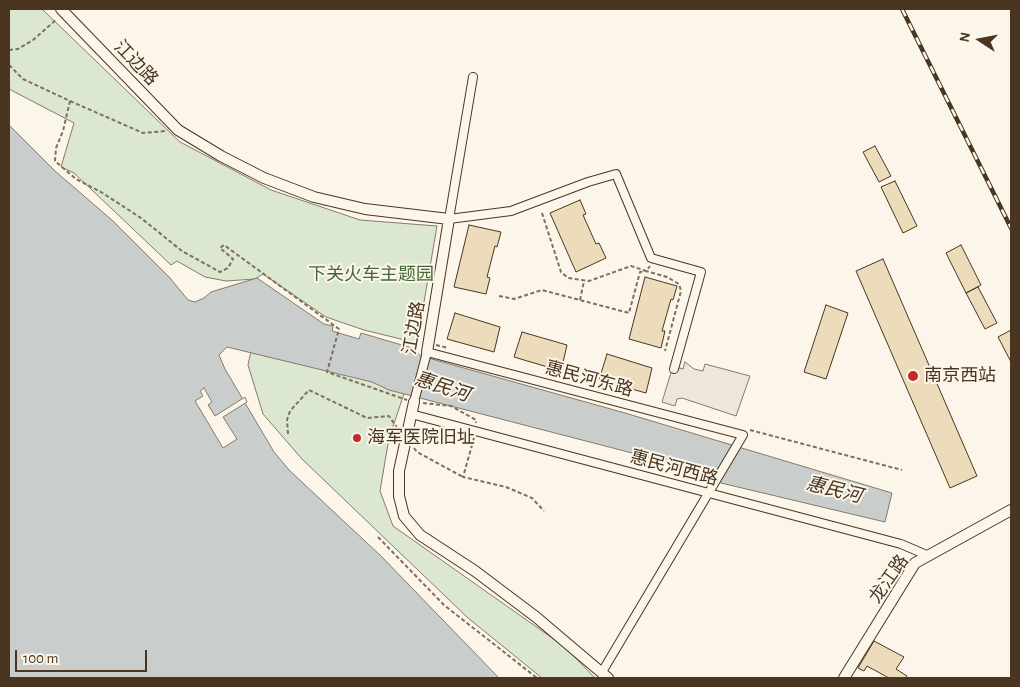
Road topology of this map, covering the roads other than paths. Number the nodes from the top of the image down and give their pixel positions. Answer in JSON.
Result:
{"nodes":[{"id":1,"x":60,"y":13,"type":"edge"},
{"id":2,"x":473,"y":77,"type":"dead end"},
{"id":3,"x":449,"y":219,"type":"junction"},
{"id":4,"x":428,"y":352,"type":"junction"},
{"id":5,"x":674,"y":369,"type":"dead end"},
{"id":6,"x":414,"y":402,"type":"joint"},
{"id":7,"x":411,"y":414,"type":"dead end"},
{"id":8,"x":711,"y":491,"type":"junction"},
{"id":9,"x":1011,"y":510,"type":"edge"},
{"id":10,"x":929,"y":556,"type":"junction"},
{"id":11,"x":605,"y":675,"type":"edge"},
{"id":12,"x":844,"y":678,"type":"edge"}],
"edges":[{"from":1,"to":3,"type":"street","name":"江边路"},
{"from":2,"to":3,"type":"street"},
{"from":3,"to":4,"type":"street","name":"江边路"},
{"from":3,"to":5,"type":"street"},
{"from":4,"to":6,"type":"street","name":"江边路"},
{"from":4,"to":8,"type":"street","name":"惠民河东路"},
{"from":6,"to":11,"type":"street","name":"江边路"},
{"from":7,"to":8,"type":"street","name":"惠民河西路"},
{"from":8,"to":10,"type":"street","name":"惠民河西路"},
{"from":8,"to":11,"type":"street"},
{"from":9,"to":10,"type":"street","name":"龙江路"},
{"from":10,"to":12,"type":"street","name":"龙江路"}]}
